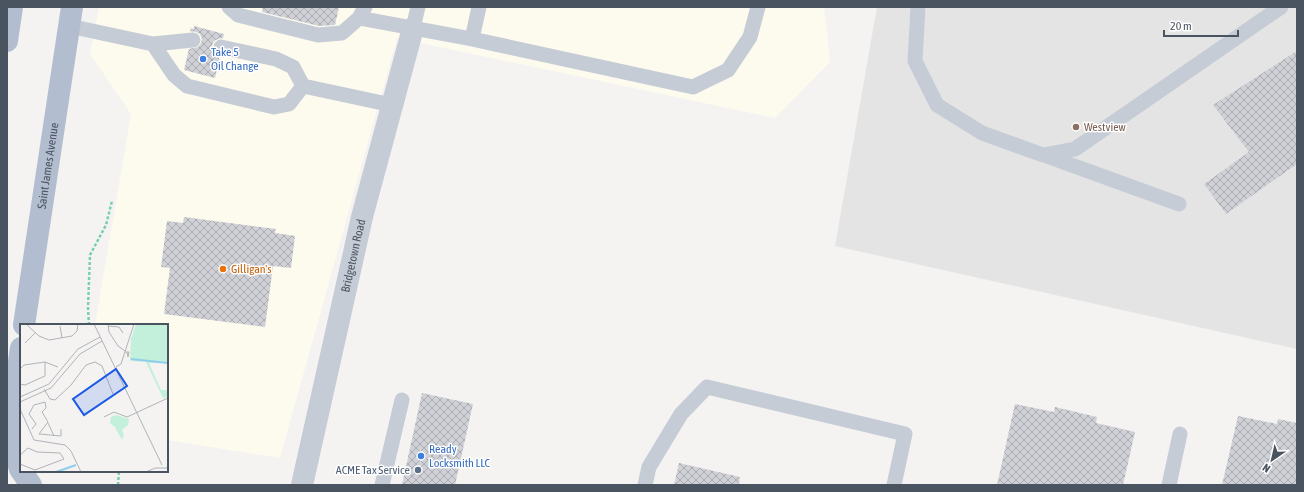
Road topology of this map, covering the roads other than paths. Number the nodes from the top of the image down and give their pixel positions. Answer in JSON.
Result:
{"nodes":[{"id":1,"x":12,"y":7,"type":"edge"},
{"id":2,"x":229,"y":7,"type":"edge"},
{"id":3,"x":418,"y":7,"type":"edge"},
{"id":4,"x":479,"y":7,"type":"edge"},
{"id":5,"x":758,"y":7,"type":"edge"},
{"id":6,"x":918,"y":7,"type":"edge"},
{"id":7,"x":1281,"y":7,"type":"edge"},
{"id":8,"x":362,"y":12,"type":"edge"},
{"id":9,"x":71,"y":17,"type":"edge"},
{"id":10,"x":413,"y":28,"type":"junction"},
{"id":11,"x":472,"y":39,"type":"junction"},
{"id":12,"x":193,"y":40,"type":"dead end"},
{"id":13,"x":7,"y":41,"type":"edge"},
{"id":14,"x":153,"y":44,"type":"junction"},
{"id":15,"x":221,"y":47,"type":"dead end"},
{"id":16,"x":303,"y":86,"type":"junction"},
{"id":17,"x":392,"y":105,"type":"junction"},
{"id":18,"x":1043,"y":155,"type":"junction"},
{"id":19,"x":1179,"y":204,"type":"dead end"},
{"id":20,"x":24,"y":324,"type":"edge"},
{"id":21,"x":20,"y":355,"type":"edge"},
{"id":22,"x":402,"y":400,"type":"dead end"},
{"id":23,"x":1180,"y":434,"type":"dead end"},
{"id":24,"x":8,"y":437,"type":"edge"},
{"id":25,"x":20,"y":469,"type":"edge"},
{"id":26,"x":22,"y":472,"type":"edge"},
{"id":27,"x":31,"y":485,"type":"edge"},
{"id":28,"x":302,"y":485,"type":"edge"},
{"id":29,"x":382,"y":485,"type":"edge"},
{"id":30,"x":645,"y":485,"type":"edge"},
{"id":31,"x":894,"y":485,"type":"edge"},
{"id":32,"x":1169,"y":485,"type":"edge"}],
"edges":[{"from":1,"to":13,"type":"main road"},
{"from":2,"to":8,"type":"lane"},
{"from":3,"to":10,"type":"lane"},
{"from":4,"to":11,"type":"lane"},
{"from":5,"to":11,"type":"lane"},
{"from":6,"to":18,"type":"lane"},
{"from":7,"to":18,"type":"lane"},
{"from":8,"to":10,"type":"lane"},
{"from":9,"to":14,"type":"lane"},
{"from":9,"to":20,"type":"main road","name":"Saint James Avenue"},
{"from":10,"to":11,"type":"lane"},
{"from":10,"to":17,"type":"street","name":"Bridgetown Road"},
{"from":12,"to":14,"type":"lane"},
{"from":14,"to":16,"type":"lane"},
{"from":15,"to":16,"type":"lane"},
{"from":16,"to":17,"type":"lane"},
{"from":17,"to":28,"type":"street","name":"Bridgetown Road"},
{"from":18,"to":19,"type":"lane"},
{"from":21,"to":24,"type":"main road"},
{"from":22,"to":29,"type":"lane"},
{"from":23,"to":32,"type":"lane"},
{"from":24,"to":25,"type":"main road"},
{"from":26,"to":27,"type":"main road"},
{"from":30,"to":31,"type":"lane"}]}
